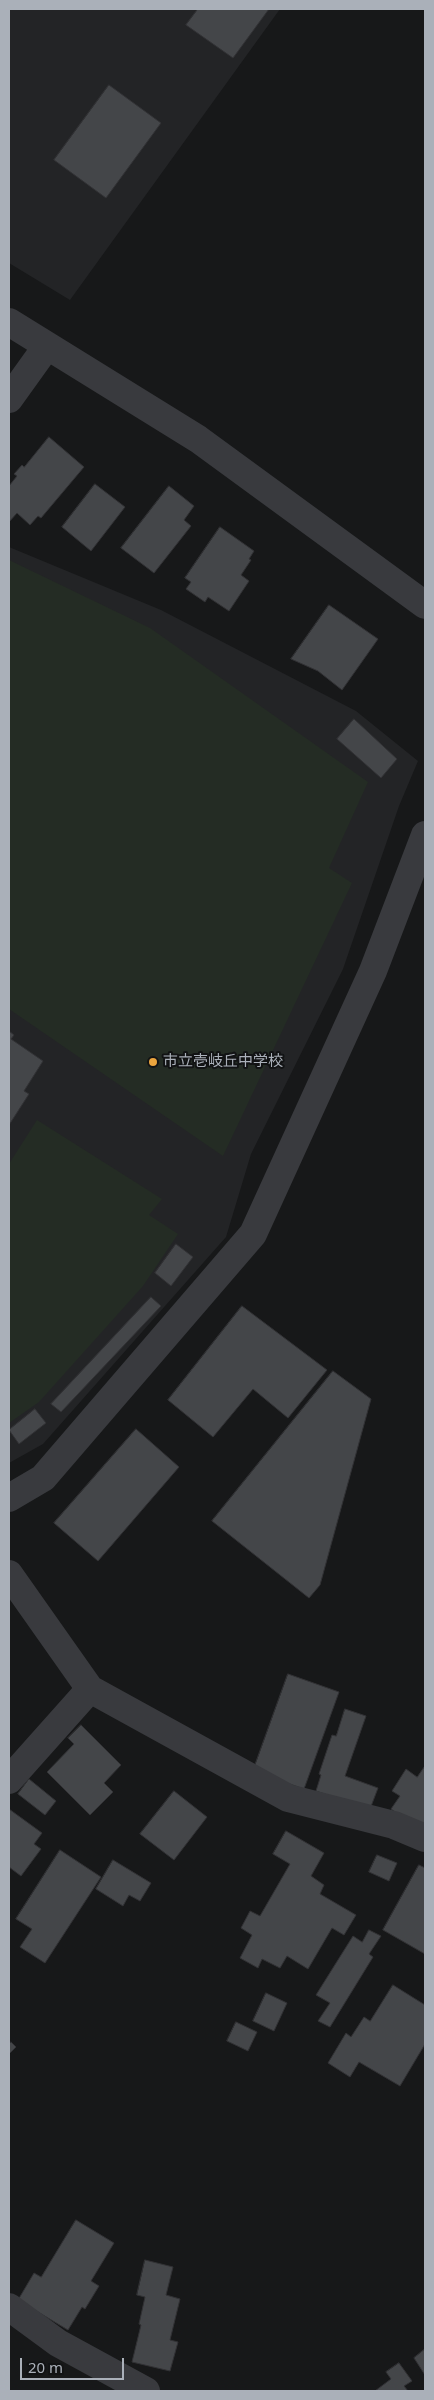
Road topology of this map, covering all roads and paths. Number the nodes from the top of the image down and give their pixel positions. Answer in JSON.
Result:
{"nodes":[{"id":1,"x":9,"y":322,"type":"edge"},
{"id":2,"x":47,"y":346,"type":"junction"},
{"id":3,"x":9,"y":399,"type":"edge"},
{"id":4,"x":425,"y":606,"type":"edge"},
{"id":5,"x":425,"y":835,"type":"edge"},
{"id":6,"x":9,"y":1498,"type":"edge"},
{"id":7,"x":9,"y":1574,"type":"edge"},
{"id":8,"x":90,"y":1689,"type":"junction"},
{"id":9,"x":9,"y":1780,"type":"edge"},
{"id":10,"x":425,"y":1838,"type":"edge"},
{"id":11,"x":9,"y":2306,"type":"edge"},
{"id":12,"x":146,"y":2391,"type":"edge"}],
"edges":[{"from":1,"to":2,"type":"street"},
{"from":2,"to":3,"type":"street"},
{"from":2,"to":4,"type":"street"},
{"from":5,"to":6,"type":"street"},
{"from":7,"to":8,"type":"street"},
{"from":8,"to":9,"type":"street"},
{"from":8,"to":10,"type":"street"},
{"from":11,"to":12,"type":"street"}]}
